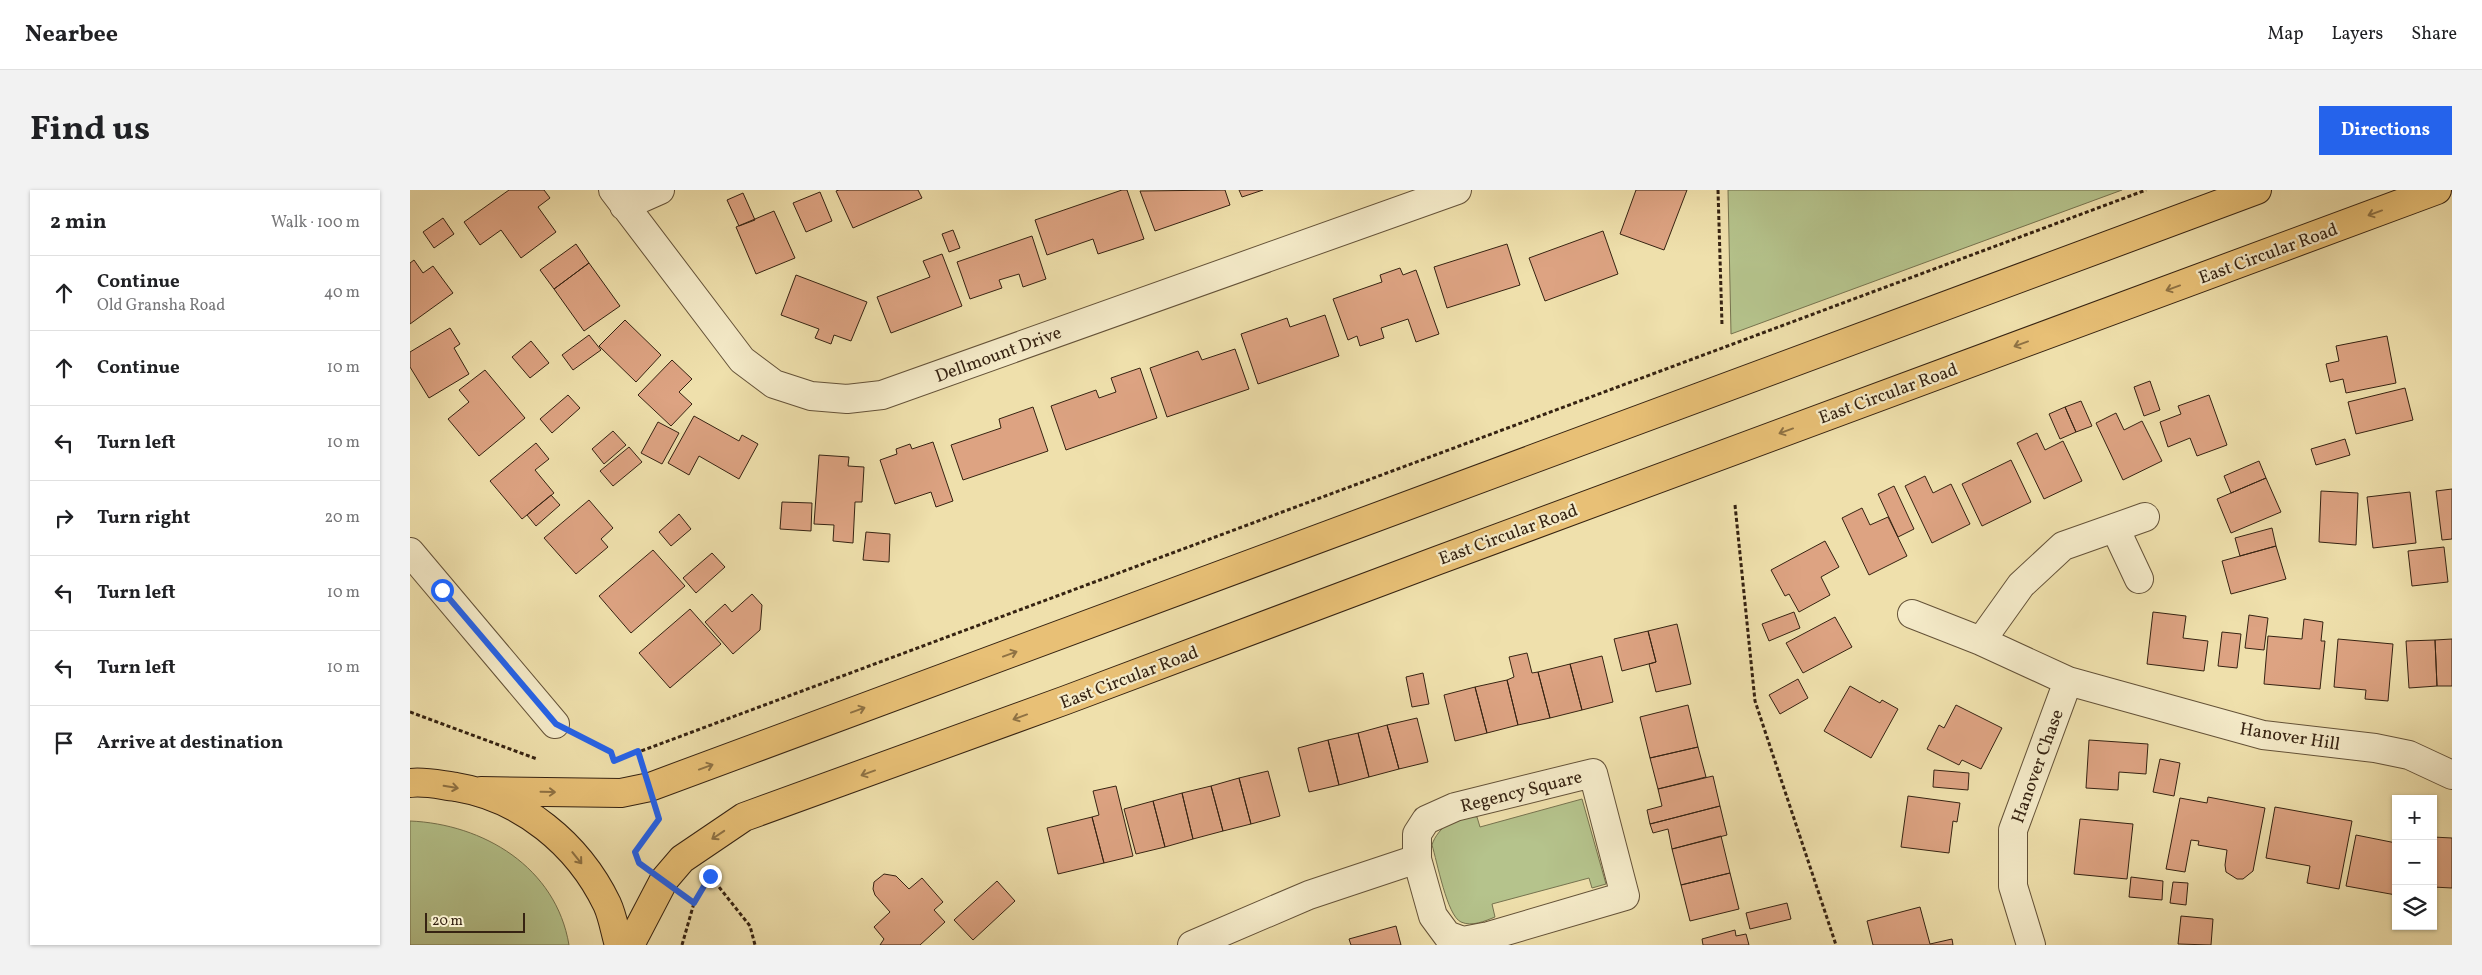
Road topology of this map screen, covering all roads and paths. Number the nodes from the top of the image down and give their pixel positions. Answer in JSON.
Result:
{"nodes":[{"id":1,"x":660,"y":190,"type":"edge"},
{"id":2,"x":1457,"y":190,"type":"edge"},
{"id":3,"x":1718,"y":190,"type":"edge"},
{"id":4,"x":2146,"y":190,"type":"edge"},
{"id":5,"x":2257,"y":190,"type":"edge"},
{"id":6,"x":2437,"y":190,"type":"edge"},
{"id":7,"x":619,"y":198,"type":"edge"},
{"id":8,"x":1722,"y":325,"type":"dead end"},
{"id":9,"x":1735,"y":506,"type":"dead end"},
{"id":10,"x":2145,"y":517,"type":"dead end"},
{"id":11,"x":2115,"y":528,"type":"junction"},
{"id":12,"x":410,"y":552,"type":"edge"},
{"id":13,"x":2139,"y":579,"type":"dead end"},
{"id":14,"x":1912,"y":614,"type":"dead end"},
{"id":15,"x":1981,"y":641,"type":"junction"},
{"id":16,"x":2068,"y":681,"type":"junction"},
{"id":17,"x":410,"y":712,"type":"edge"},
{"id":18,"x":556,"y":724,"type":"joint"},
{"id":19,"x":638,"y":751,"type":"junction"},
{"id":20,"x":542,"y":760,"type":"dead end"},
{"id":21,"x":614,"y":761,"type":"junction"},
{"id":22,"x":606,"y":762,"type":"dead end"},
{"id":23,"x":2452,"y":775,"type":"edge"},
{"id":24,"x":414,"y":781,"type":"edge"},
{"id":25,"x":650,"y":787,"type":"junction"},
{"id":26,"x":481,"y":791,"type":"junction"},
{"id":27,"x":1417,"y":859,"type":"junction"},
{"id":28,"x":664,"y":880,"type":"junction"},
{"id":29,"x":694,"y":903,"type":"junction"},
{"id":30,"x":619,"y":945,"type":"edge"},
{"id":31,"x":630,"y":945,"type":"edge"},
{"id":32,"x":682,"y":945,"type":"edge"},
{"id":33,"x":755,"y":945,"type":"edge"},
{"id":34,"x":1192,"y":945,"type":"edge"},
{"id":35,"x":1836,"y":945,"type":"edge"},
{"id":36,"x":2031,"y":945,"type":"edge"}],
"edges":[{"from":1,"to":7,"type":"street"},
{"from":2,"to":7,"type":"street","name":"Dellmount Drive"},
{"from":3,"to":8,"type":"path"},
{"from":4,"to":19,"type":"path"},
{"from":25,"to":5,"type":"highway","one_way":true},
{"from":6,"to":28,"type":"highway","name":"East Circular Road","one_way":true},
{"from":9,"to":35,"type":"path"},
{"from":10,"to":11,"type":"street"},
{"from":11,"to":13,"type":"street"},
{"from":11,"to":15,"type":"street"},
{"from":12,"to":18,"type":"street"},
{"from":14,"to":15,"type":"street"},
{"from":15,"to":16,"type":"street"},
{"from":16,"to":23,"type":"street","name":"Hanover Hill"},
{"from":16,"to":36,"type":"street","name":"Hanover Chase"},
{"from":17,"to":20,"type":"path"},
{"from":18,"to":21,"type":"path"},
{"from":19,"to":21,"type":"path"},
{"from":19,"to":25,"type":"path"},
{"from":21,"to":22,"type":"path"},
{"from":24,"to":26,"type":"highway","one_way":true},
{"from":26,"to":25,"type":"highway","one_way":true},
{"from":25,"to":28,"type":"path"},
{"from":26,"to":30,"type":"highway","one_way":true},
{"from":27,"to":27,"type":"street","name":"Regency Square"},
{"from":27,"to":34,"type":"street"},
{"from":28,"to":29,"type":"path"},
{"from":28,"to":31,"type":"highway","name":"East Circular Road"},
{"from":29,"to":32,"type":"path"},
{"from":29,"to":33,"type":"path"}]}
